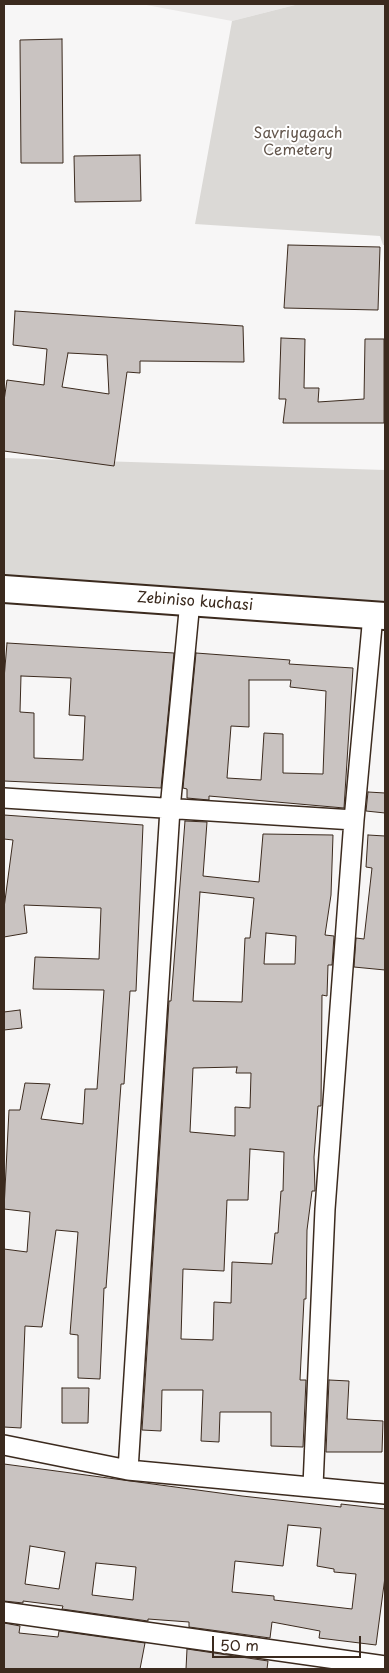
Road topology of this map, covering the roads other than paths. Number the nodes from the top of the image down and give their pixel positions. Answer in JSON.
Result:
{"nodes":[{"id":1,"x":4,"y":589,"type":"edge"},
{"id":2,"x":190,"y":601,"type":"junction"},
{"id":3,"x":379,"y":616,"type":"edge"},
{"id":4,"x":4,"y":798,"type":"edge"},
{"id":5,"x":170,"y":809,"type":"junction"},
{"id":6,"x":354,"y":820,"type":"junction"},
{"id":7,"x":4,"y":1445,"type":"edge"},
{"id":8,"x":128,"y":1470,"type":"junction"},
{"id":9,"x":313,"y":1486,"type":"junction"},
{"id":10,"x":385,"y":1494,"type":"edge"},
{"id":11,"x":4,"y":1612,"type":"edge"},
{"id":12,"x":385,"y":1666,"type":"edge"}],
"edges":[{"from":1,"to":2,"type":"street","name":"Zebiniso kuchasi"},
{"from":2,"to":3,"type":"street","name":"Zebiniso kuchasi"},
{"from":2,"to":5,"type":"street"},
{"from":3,"to":6,"type":"street"},
{"from":4,"to":5,"type":"street"},
{"from":5,"to":6,"type":"street"},
{"from":5,"to":8,"type":"street"},
{"from":6,"to":9,"type":"street"},
{"from":7,"to":8,"type":"street"},
{"from":8,"to":9,"type":"street"},
{"from":9,"to":10,"type":"street"},
{"from":11,"to":12,"type":"street"}]}
